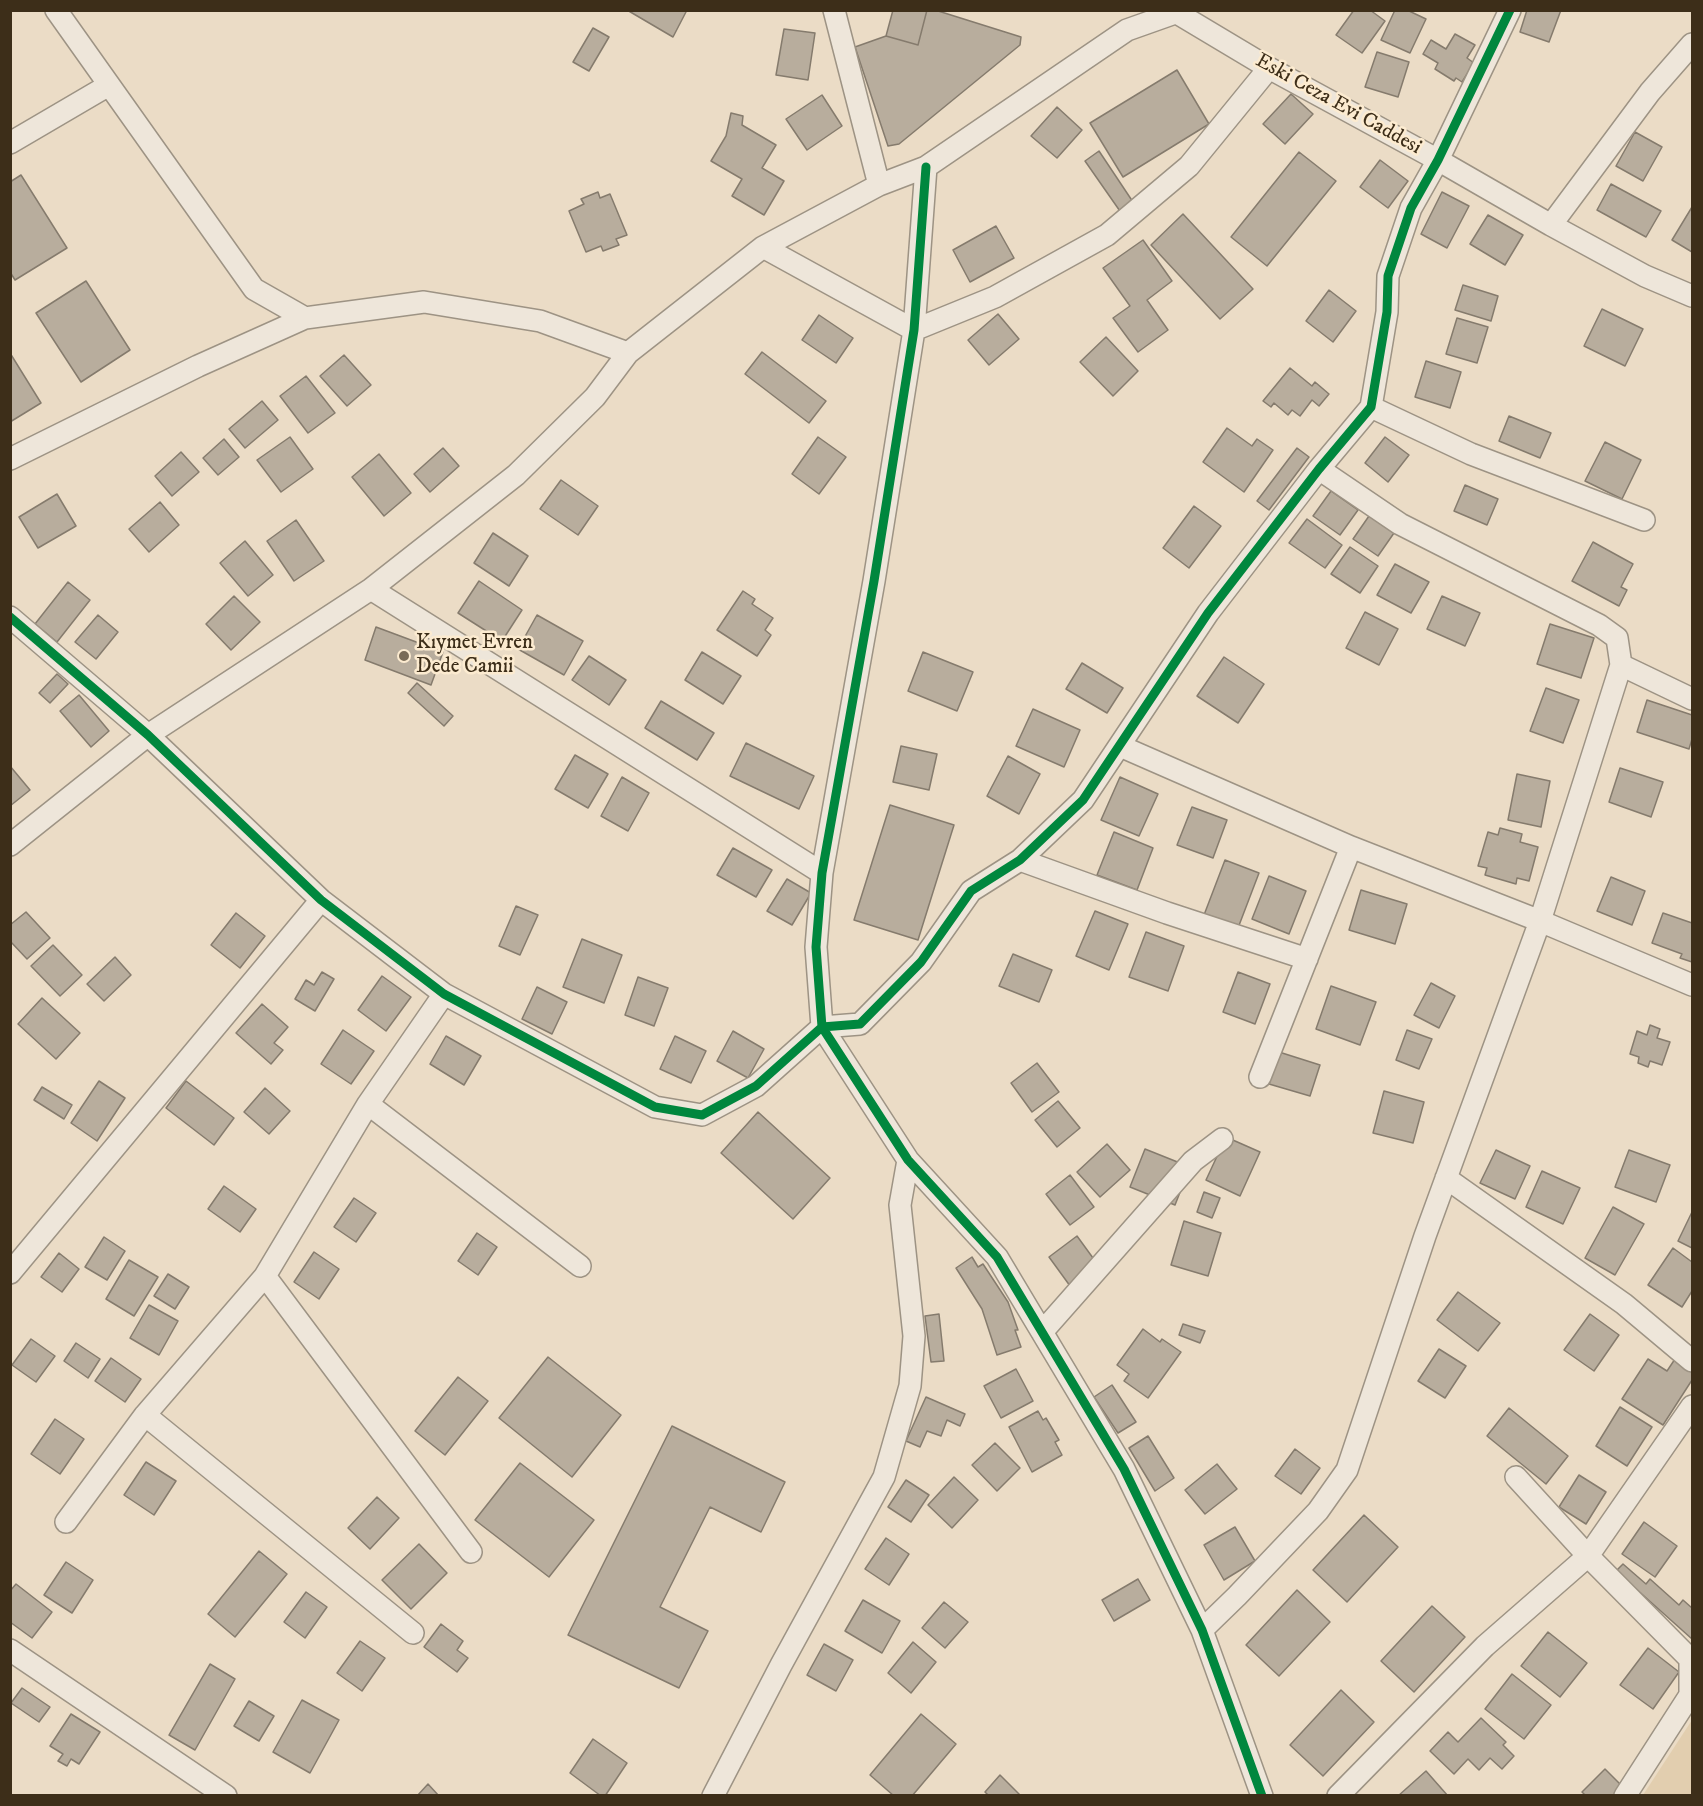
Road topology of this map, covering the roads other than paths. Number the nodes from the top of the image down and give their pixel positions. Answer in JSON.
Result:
{"nodes":[{"id":1,"x":56,"y":10,"type":"edge"},
{"id":2,"x":834,"y":10,"type":"edge"},
{"id":3,"x":1510,"y":10,"type":"edge"},
{"id":4,"x":1175,"y":12,"type":"edge"},
{"id":5,"x":1692,"y":44,"type":"edge"},
{"id":6,"x":1269,"y":68,"type":"junction"},
{"id":7,"x":109,"y":85,"type":"junction"},
{"id":8,"x":10,"y":143,"type":"edge"},
{"id":9,"x":1438,"y":160,"type":"junction"},
{"id":10,"x":926,"y":167,"type":"junction"},
{"id":11,"x":879,"y":185,"type":"junction"},
{"id":12,"x":1551,"y":225,"type":"junction"},
{"id":13,"x":763,"y":247,"type":"junction"},
{"id":14,"x":1692,"y":296,"type":"edge"},
{"id":15,"x":304,"y":318,"type":"junction"},
{"id":16,"x":914,"y":330,"type":"junction"},
{"id":17,"x":628,"y":353,"type":"junction"},
{"id":18,"x":1371,"y":407,"type":"junction"},
{"id":19,"x":10,"y":459,"type":"edge"},
{"id":20,"x":1319,"y":469,"type":"junction"},
{"id":21,"x":1644,"y":520,"type":"dead end"},
{"id":22,"x":371,"y":589,"type":"junction"},
{"id":23,"x":10,"y":617,"type":"edge"},
{"id":24,"x":1621,"y":665,"type":"junction"},
{"id":25,"x":1692,"y":699,"type":"edge"},
{"id":26,"x":148,"y":735,"type":"junction"},
{"id":27,"x":1120,"y":746,"type":"junction"},
{"id":28,"x":10,"y":844,"type":"edge"},
{"id":29,"x":1351,"y":847,"type":"junction"},
{"id":30,"x":1020,"y":860,"type":"junction"},
{"id":31,"x":822,"y":873,"type":"junction"},
{"id":32,"x":321,"y":900,"type":"junction"},
{"id":33,"x":1540,"y":921,"type":"junction"},
{"id":34,"x":1307,"y":959,"type":"junction"},
{"id":35,"x":1692,"y":985,"type":"edge"},
{"id":36,"x":444,"y":994,"type":"junction"},
{"id":37,"x":822,"y":1028,"type":"junction"},
{"id":38,"x":1260,"y":1077,"type":"dead end"},
{"id":39,"x":368,"y":1104,"type":"junction"},
{"id":40,"x":1222,"y":1139,"type":"dead end"},
{"id":41,"x":908,"y":1160,"type":"junction"},
{"id":42,"x":1446,"y":1178,"type":"junction"},
{"id":43,"x":580,"y":1266,"type":"dead end"},
{"id":44,"x":10,"y":1273,"type":"edge"},
{"id":45,"x":265,"y":1276,"type":"junction"},
{"id":46,"x":1042,"y":1332,"type":"junction"},
{"id":47,"x":1692,"y":1361,"type":"edge"},
{"id":48,"x":1692,"y":1406,"type":"edge"},
{"id":49,"x":144,"y":1415,"type":"junction"},
{"id":50,"x":1515,"y":1477,"type":"dead end"},
{"id":51,"x":66,"y":1522,"type":"dead end"},
{"id":52,"x":471,"y":1552,"type":"dead end"},
{"id":53,"x":1588,"y":1556,"type":"junction"},
{"id":54,"x":1202,"y":1630,"type":"junction"},
{"id":55,"x":413,"y":1633,"type":"dead end"},
{"id":56,"x":10,"y":1650,"type":"edge"},
{"id":57,"x":226,"y":1796,"type":"edge"},
{"id":58,"x":713,"y":1796,"type":"edge"},
{"id":59,"x":1262,"y":1796,"type":"edge"},
{"id":60,"x":1338,"y":1796,"type":"edge"},
{"id":61,"x":1625,"y":1796,"type":"edge"}],
"edges":[{"from":1,"to":7,"type":"street"},
{"from":2,"to":11,"type":"street"},
{"from":3,"to":9,"type":"street"},
{"from":4,"to":6,"type":"street","name":"Eski Ceza Evi Caddesi"},
{"from":4,"to":10,"type":"street"},
{"from":5,"to":12,"type":"street"},
{"from":6,"to":9,"type":"street","name":"Eski Ceza Evi Caddesi"},
{"from":6,"to":16,"type":"street"},
{"from":7,"to":8,"type":"street"},
{"from":7,"to":15,"type":"street"},
{"from":9,"to":12,"type":"street","name":"Eski Ceza Evi Caddesi"},
{"from":9,"to":18,"type":"street"},
{"from":10,"to":11,"type":"street"},
{"from":10,"to":16,"type":"street"},
{"from":11,"to":13,"type":"street"},
{"from":12,"to":14,"type":"street","name":"Eski Ceza Evi Caddesi"},
{"from":13,"to":16,"type":"street"},
{"from":13,"to":17,"type":"street"},
{"from":15,"to":17,"type":"street"},
{"from":15,"to":19,"type":"street"},
{"from":16,"to":31,"type":"street"},
{"from":17,"to":22,"type":"street"},
{"from":18,"to":20,"type":"street"},
{"from":18,"to":21,"type":"street"},
{"from":20,"to":24,"type":"street"},
{"from":20,"to":27,"type":"street"},
{"from":22,"to":26,"type":"street"},
{"from":22,"to":31,"type":"street"},
{"from":23,"to":26,"type":"street"},
{"from":24,"to":25,"type":"street"},
{"from":24,"to":33,"type":"street"},
{"from":26,"to":28,"type":"street"},
{"from":26,"to":32,"type":"street"},
{"from":27,"to":29,"type":"street"},
{"from":27,"to":30,"type":"street"},
{"from":29,"to":33,"type":"street"},
{"from":29,"to":34,"type":"street"},
{"from":30,"to":34,"type":"street"},
{"from":30,"to":37,"type":"street"},
{"from":31,"to":37,"type":"street"},
{"from":32,"to":36,"type":"street"},
{"from":32,"to":44,"type":"street"},
{"from":33,"to":35,"type":"street"},
{"from":33,"to":42,"type":"street"},
{"from":34,"to":38,"type":"street"},
{"from":36,"to":37,"type":"street"},
{"from":36,"to":39,"type":"street"},
{"from":37,"to":41,"type":"street"},
{"from":39,"to":43,"type":"street"},
{"from":39,"to":45,"type":"street"},
{"from":40,"to":46,"type":"street"},
{"from":41,"to":46,"type":"street"},
{"from":41,"to":58,"type":"street"},
{"from":42,"to":47,"type":"street"},
{"from":42,"to":54,"type":"street"},
{"from":45,"to":49,"type":"street"},
{"from":45,"to":52,"type":"street"},
{"from":46,"to":54,"type":"street"},
{"from":48,"to":53,"type":"street"},
{"from":49,"to":51,"type":"street"},
{"from":49,"to":55,"type":"street"},
{"from":50,"to":53,"type":"street"},
{"from":53,"to":60,"type":"street"},
{"from":53,"to":61,"type":"street"},
{"from":54,"to":59,"type":"street"},
{"from":56,"to":57,"type":"street"}]}
